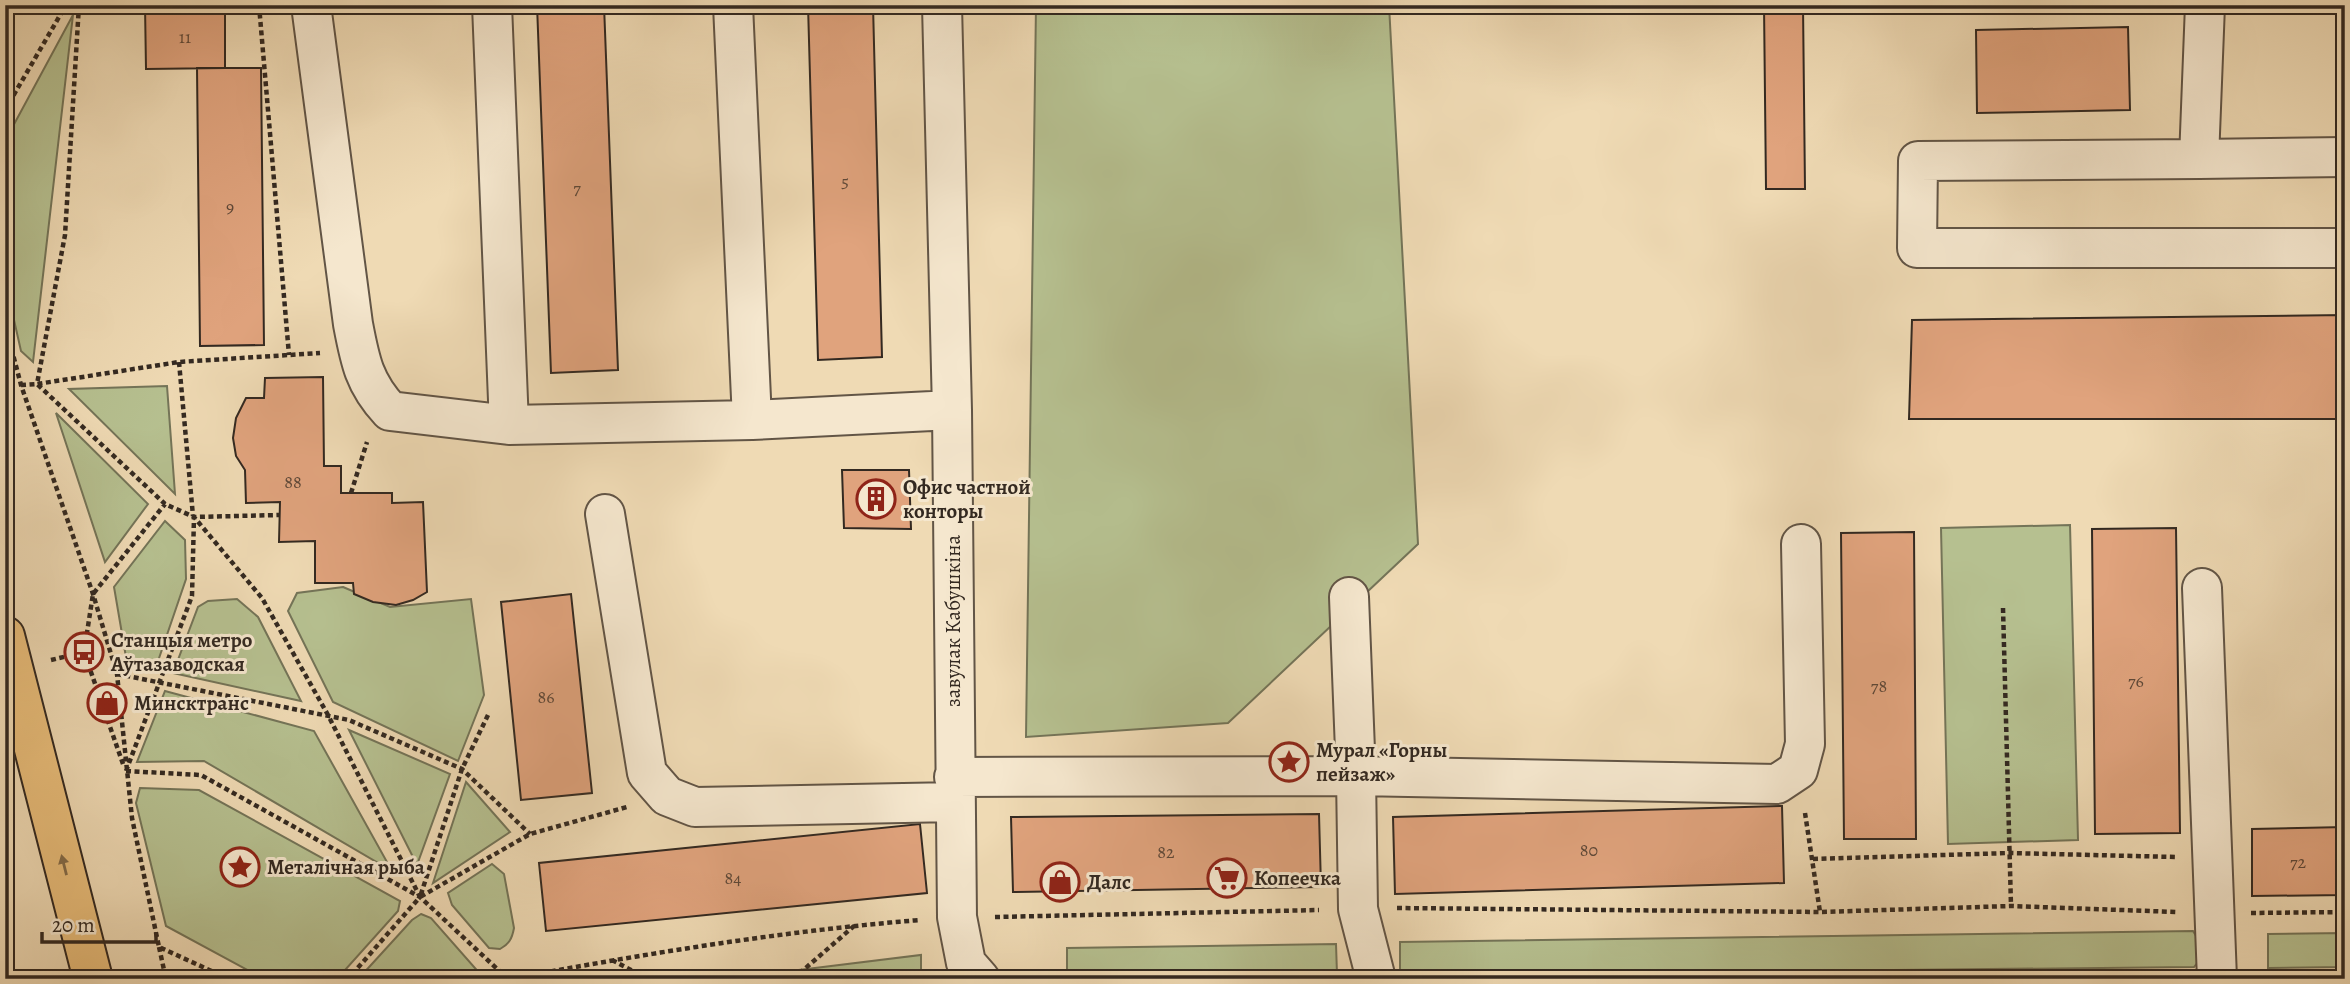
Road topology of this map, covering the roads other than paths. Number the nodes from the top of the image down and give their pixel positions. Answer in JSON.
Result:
{"nodes":[{"id":1,"x":310,"y":5,"type":"edge"},
{"id":2,"x":492,"y":5,"type":"edge"},
{"id":3,"x":733,"y":5,"type":"edge"},
{"id":4,"x":942,"y":5,"type":"edge"},
{"id":5,"x":2204,"y":5,"type":"edge"},
{"id":6,"x":2345,"y":157,"type":"edge"},
{"id":7,"x":2199,"y":159,"type":"junction"},
{"id":8,"x":2345,"y":248,"type":"edge"},
{"id":9,"x":952,"y":410,"type":"junction"},
{"id":10,"x":752,"y":420,"type":"junction"},
{"id":11,"x":509,"y":425,"type":"junction"},
{"id":12,"x":605,"y":514,"type":"dead end"},
{"id":13,"x":1801,"y":544,"type":"dead end"},
{"id":14,"x":2202,"y":588,"type":"dead end"},
{"id":15,"x":1349,"y":597,"type":"dead end"},
{"id":16,"x":5,"y":636,"type":"edge"},
{"id":17,"x":1356,"y":776,"type":"junction"},
{"id":18,"x":955,"y":789,"type":"junction"},
{"id":19,"x":93,"y":979,"type":"edge"},
{"id":20,"x":980,"y":979,"type":"edge"},
{"id":21,"x":1376,"y":979,"type":"edge"},
{"id":22,"x":2217,"y":979,"type":"edge"}],
"edges":[{"from":1,"to":11,"type":"street"},
{"from":2,"to":11,"type":"street"},
{"from":3,"to":10,"type":"street"},
{"from":4,"to":9,"type":"street","name":"завулак Кабушкіна"},
{"from":5,"to":7,"type":"street"},
{"from":6,"to":7,"type":"street"},
{"from":7,"to":8,"type":"street"},
{"from":9,"to":10,"type":"street"},
{"from":9,"to":18,"type":"street","name":"завулак Кабушкіна"},
{"from":10,"to":11,"type":"street"},
{"from":12,"to":18,"type":"street"},
{"from":13,"to":17,"type":"street"},
{"from":14,"to":22,"type":"street"},
{"from":15,"to":17,"type":"street"},
{"from":19,"to":16,"type":"main road","one_way":true},
{"from":17,"to":18,"type":"street"},
{"from":17,"to":21,"type":"street"},
{"from":18,"to":20,"type":"street","name":"завулак Кабушкіна"}]}
